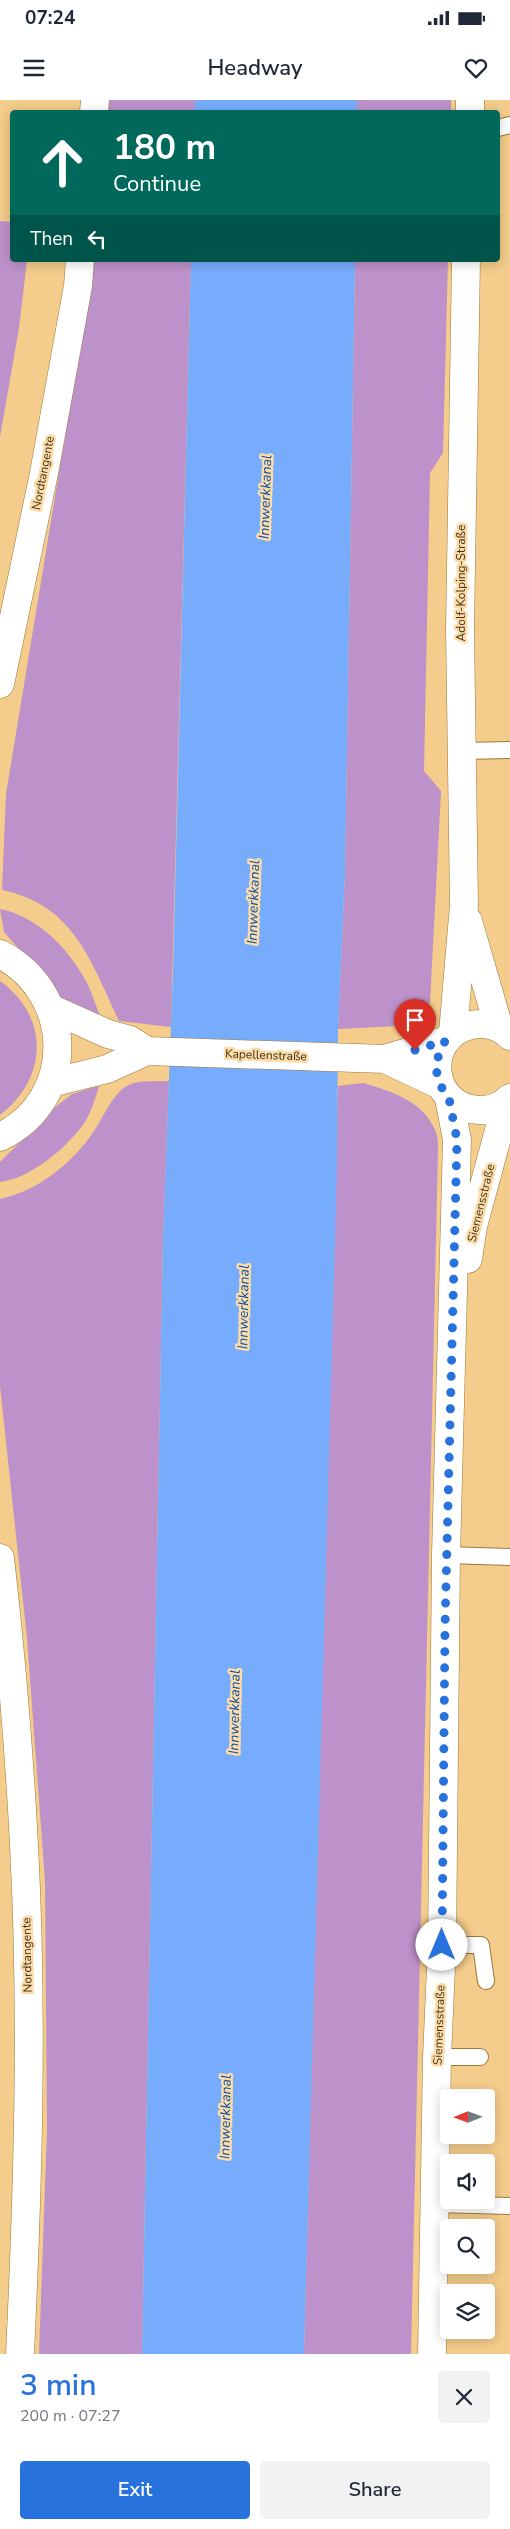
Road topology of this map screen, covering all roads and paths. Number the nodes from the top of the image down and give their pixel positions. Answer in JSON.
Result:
{"nodes":[{"id":1,"x":80,"y":262,"type":"edge"},
{"id":2,"x":466,"y":262,"type":"edge"},
{"id":3,"x":0,"y":684,"type":"edge"},
{"id":4,"x":510,"y":750,"type":"edge"},
{"id":5,"x":462,"y":751,"type":"junction"},
{"id":6,"x":464,"y":905,"type":"junction"},
{"id":7,"x":0,"y":953,"type":"edge"},
{"id":8,"x":50,"y":1008,"type":"junction"},
{"id":9,"x":504,"y":1032,"type":"edge"},
{"id":10,"x":449,"y":1037,"type":"junction"},
{"id":11,"x":147,"y":1051,"type":"junction"},
{"id":12,"x":385,"y":1059,"type":"junction"},
{"id":13,"x":51,"y":1083,"type":"junction"},
{"id":14,"x":445,"y":1092,"type":"junction"},
{"id":15,"x":509,"y":1099,"type":"edge"},
{"id":16,"x":0,"y":1137,"type":"edge"},
{"id":17,"x":452,"y":1367,"type":"junction"},
{"id":18,"x":446,"y":1556,"type":"junction"},
{"id":19,"x":510,"y":1557,"type":"edge"},
{"id":20,"x":0,"y":1558,"type":"edge"},
{"id":21,"x":442,"y":1945,"type":"junction"},
{"id":22,"x":486,"y":1981,"type":"dead end"},
{"id":23,"x":437,"y":2057,"type":"junction"},
{"id":24,"x":480,"y":2057,"type":"dead end"},
{"id":25,"x":434,"y":2204,"type":"junction"},
{"id":26,"x":510,"y":2206,"type":"edge"},
{"id":27,"x":20,"y":2354,"type":"edge"},
{"id":28,"x":432,"y":2354,"type":"edge"}],
"edges":[{"from":1,"to":3,"type":"street","name":"Nordtangente"},
{"from":2,"to":5,"type":"street","name":"Adolf-Kolping-Straße"},
{"from":4,"to":5,"type":"lane"},
{"from":5,"to":6,"type":"street","name":"Adolf-Kolping-Straße"},
{"from":6,"to":9,"type":"street","name":"Adolf-Kolping-Straße"},
{"from":6,"to":10,"type":"street","name":"Adolf-Kolping-Straße"},
{"from":7,"to":8,"type":"street"},
{"from":8,"to":11,"type":"street","name":"Kapellenstraße"},
{"from":8,"to":13,"type":"street"},
{"from":9,"to":10,"type":"street","name":"Kapellenstraße"},
{"from":10,"to":12,"type":"street","name":"Kapellenstraße"},
{"from":10,"to":14,"type":"street","name":"Siemensstraße"},
{"from":11,"to":12,"type":"street","name":"Kapellenstraße"},
{"from":11,"to":13,"type":"street","name":"Kapellenstraße"},
{"from":12,"to":14,"type":"street","name":"Kapellenstraße"},
{"from":13,"to":16,"type":"street"},
{"from":14,"to":15,"type":"street","name":"Kapellenstraße"},
{"from":14,"to":17,"type":"street","name":"Siemensstraße"},
{"from":15,"to":17,"type":"street","name":"Siemensstraße"},
{"from":17,"to":18,"type":"street","name":"Siemensstraße"},
{"from":18,"to":19,"type":"lane"},
{"from":18,"to":21,"type":"street","name":"Siemensstraße"},
{"from":20,"to":27,"type":"street","name":"Nordtangente"},
{"from":21,"to":22,"type":"lane"},
{"from":21,"to":23,"type":"street","name":"Siemensstraße"},
{"from":23,"to":24,"type":"lane"},
{"from":23,"to":25,"type":"street","name":"Siemensstraße"},
{"from":25,"to":26,"type":"lane"},
{"from":25,"to":28,"type":"street","name":"Siemensstraße"}]}
